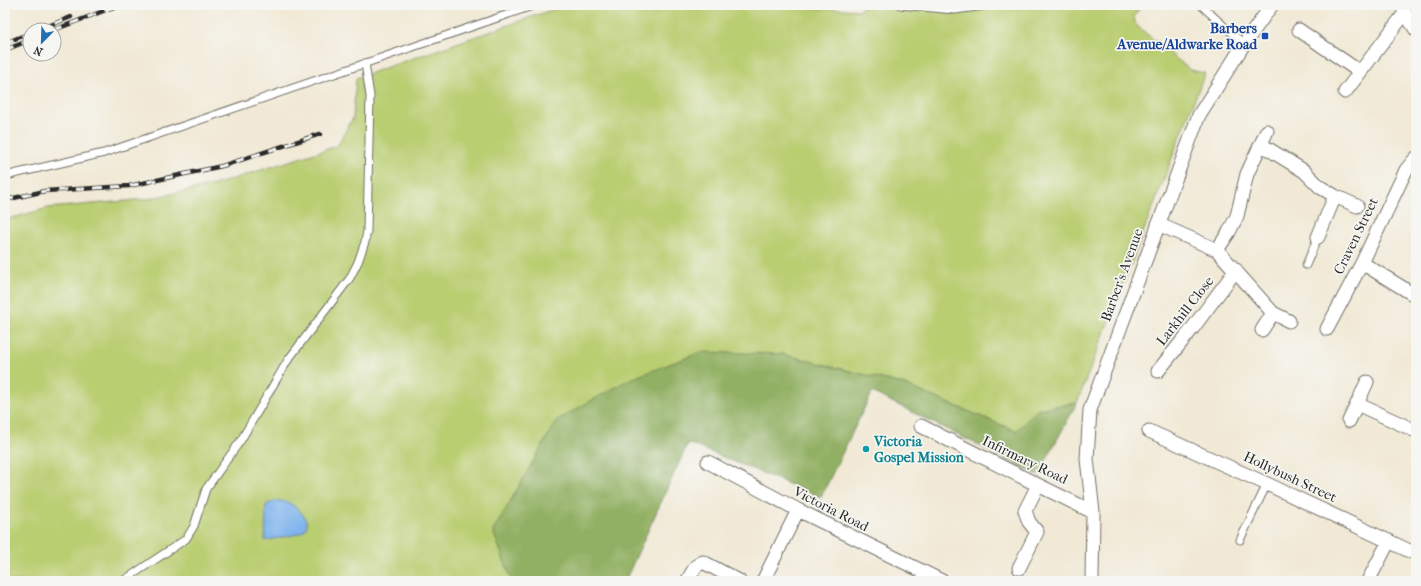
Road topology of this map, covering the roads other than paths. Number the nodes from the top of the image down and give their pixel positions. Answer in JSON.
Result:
{"nodes":[{"id":1,"x":535,"y":5,"type":"edge"},
{"id":2,"x":900,"y":5,"type":"edge"},
{"id":3,"x":991,"y":5,"type":"edge"},
{"id":4,"x":1204,"y":5,"type":"edge"},
{"id":5,"x":1272,"y":5,"type":"edge"},
{"id":6,"x":1404,"y":9,"type":"edge"},
{"id":7,"x":1299,"y":30,"type":"dead end"},
{"id":8,"x":1416,"y":30,"type":"edge"},
{"id":9,"x":1244,"y":44,"type":"junction"},
{"id":10,"x":365,"y":63,"type":"junction"},
{"id":11,"x":1360,"y":72,"type":"junction"},
{"id":12,"x":1345,"y":92,"type":"dead end"},
{"id":13,"x":1267,"y":131,"type":"dead end"},
{"id":14,"x":1262,"y":145,"type":"junction"},
{"id":15,"x":1416,"y":158,"type":"edge"},
{"id":16,"x":5,"y":176,"type":"edge"},
{"id":17,"x":1335,"y":196,"type":"junction"},
{"id":18,"x":1357,"y":206,"type":"dead end"},
{"id":19,"x":1158,"y":224,"type":"junction"},
{"id":20,"x":1318,"y":237,"type":"joint"},
{"id":21,"x":1217,"y":250,"type":"junction"},
{"id":22,"x":1362,"y":263,"type":"junction"},
{"id":23,"x":1306,"y":265,"type":"dead end"},
{"id":24,"x":1236,"y":270,"type":"junction"},
{"id":25,"x":1416,"y":296,"type":"edge"},
{"id":26,"x":1273,"y":313,"type":"junction"},
{"id":27,"x":1289,"y":321,"type":"dead end"},
{"id":28,"x":1327,"y":329,"type":"dead end"},
{"id":29,"x":1262,"y":330,"type":"dead end"},
{"id":30,"x":1158,"y":371,"type":"dead end"},
{"id":31,"x":1367,"y":382,"type":"dead end"},
{"id":32,"x":1357,"y":404,"type":"junction"},
{"id":33,"x":1349,"y":421,"type":"dead end"},
{"id":34,"x":921,"y":426,"type":"dead end"},
{"id":35,"x":1149,"y":432,"type":"dead end"},
{"id":36,"x":1416,"y":432,"type":"edge"},
{"id":37,"x":708,"y":462,"type":"dead end"},
{"id":38,"x":1267,"y":484,"type":"junction"},
{"id":39,"x":1038,"y":485,"type":"junction"},
{"id":40,"x":798,"y":510,"type":"junction"},
{"id":41,"x":1093,"y":512,"type":"junction"},
{"id":42,"x":1240,"y":540,"type":"dead end"},
{"id":43,"x":1389,"y":541,"type":"junction"},
{"id":44,"x":1416,"y":554,"type":"edge"},
{"id":45,"x":1019,"y":568,"type":"dead end"},
{"id":46,"x":925,"y":577,"type":"edge"},
{"id":47,"x":123,"y":581,"type":"edge"},
{"id":48,"x":687,"y":581,"type":"edge"},
{"id":49,"x":739,"y":581,"type":"edge"},
{"id":50,"x":763,"y":581,"type":"edge"},
{"id":51,"x":942,"y":581,"type":"edge"},
{"id":52,"x":1092,"y":581,"type":"edge"},
{"id":53,"x":1368,"y":581,"type":"edge"}],
"edges":[{"from":1,"to":10,"type":"lane"},
{"from":2,"to":3,"type":"lane"},
{"from":4,"to":9,"type":"lane"},
{"from":5,"to":9,"type":"street","name":"Barber's Avenue"},
{"from":6,"to":8,"type":"street"},
{"from":6,"to":11,"type":"street"},
{"from":7,"to":11,"type":"street"},
{"from":9,"to":19,"type":"street","name":"Barber's Avenue"},
{"from":10,"to":16,"type":"lane"},
{"from":10,"to":47,"type":"lane"},
{"from":11,"to":12,"type":"street"},
{"from":13,"to":14,"type":"street"},
{"from":14,"to":17,"type":"street"},
{"from":14,"to":21,"type":"street"},
{"from":15,"to":22,"type":"street","name":"Craven Street"},
{"from":17,"to":18,"type":"street"},
{"from":17,"to":20,"type":"street"},
{"from":19,"to":21,"type":"street"},
{"from":19,"to":41,"type":"street","name":"Barber's Avenue"},
{"from":20,"to":23,"type":"lane"},
{"from":21,"to":24,"type":"street"},
{"from":22,"to":25,"type":"street"},
{"from":22,"to":28,"type":"street","name":"Craven Street"},
{"from":24,"to":26,"type":"street"},
{"from":24,"to":30,"type":"street","name":"Larkhill Close"},
{"from":26,"to":27,"type":"street"},
{"from":26,"to":29,"type":"street"},
{"from":31,"to":32,"type":"street"},
{"from":32,"to":33,"type":"street"},
{"from":32,"to":36,"type":"street"},
{"from":34,"to":39,"type":"street","name":"Infirmary Road"},
{"from":35,"to":38,"type":"street","name":"Hollybush Street"},
{"from":37,"to":40,"type":"street","name":"Victoria Road"},
{"from":38,"to":42,"type":"lane"},
{"from":38,"to":43,"type":"street","name":"Hollybush Street"},
{"from":39,"to":41,"type":"street","name":"Infirmary Road"},
{"from":39,"to":45,"type":"street"},
{"from":40,"to":46,"type":"street","name":"Victoria Road"},
{"from":40,"to":50,"type":"street"},
{"from":41,"to":52,"type":"street","name":"Barber's Avenue"},
{"from":43,"to":44,"type":"street","name":"Hollybush Street"},
{"from":43,"to":53,"type":"street"},
{"from":46,"to":51,"type":"street","name":"Victoria Road"},
{"from":48,"to":49,"type":"street"}]}
